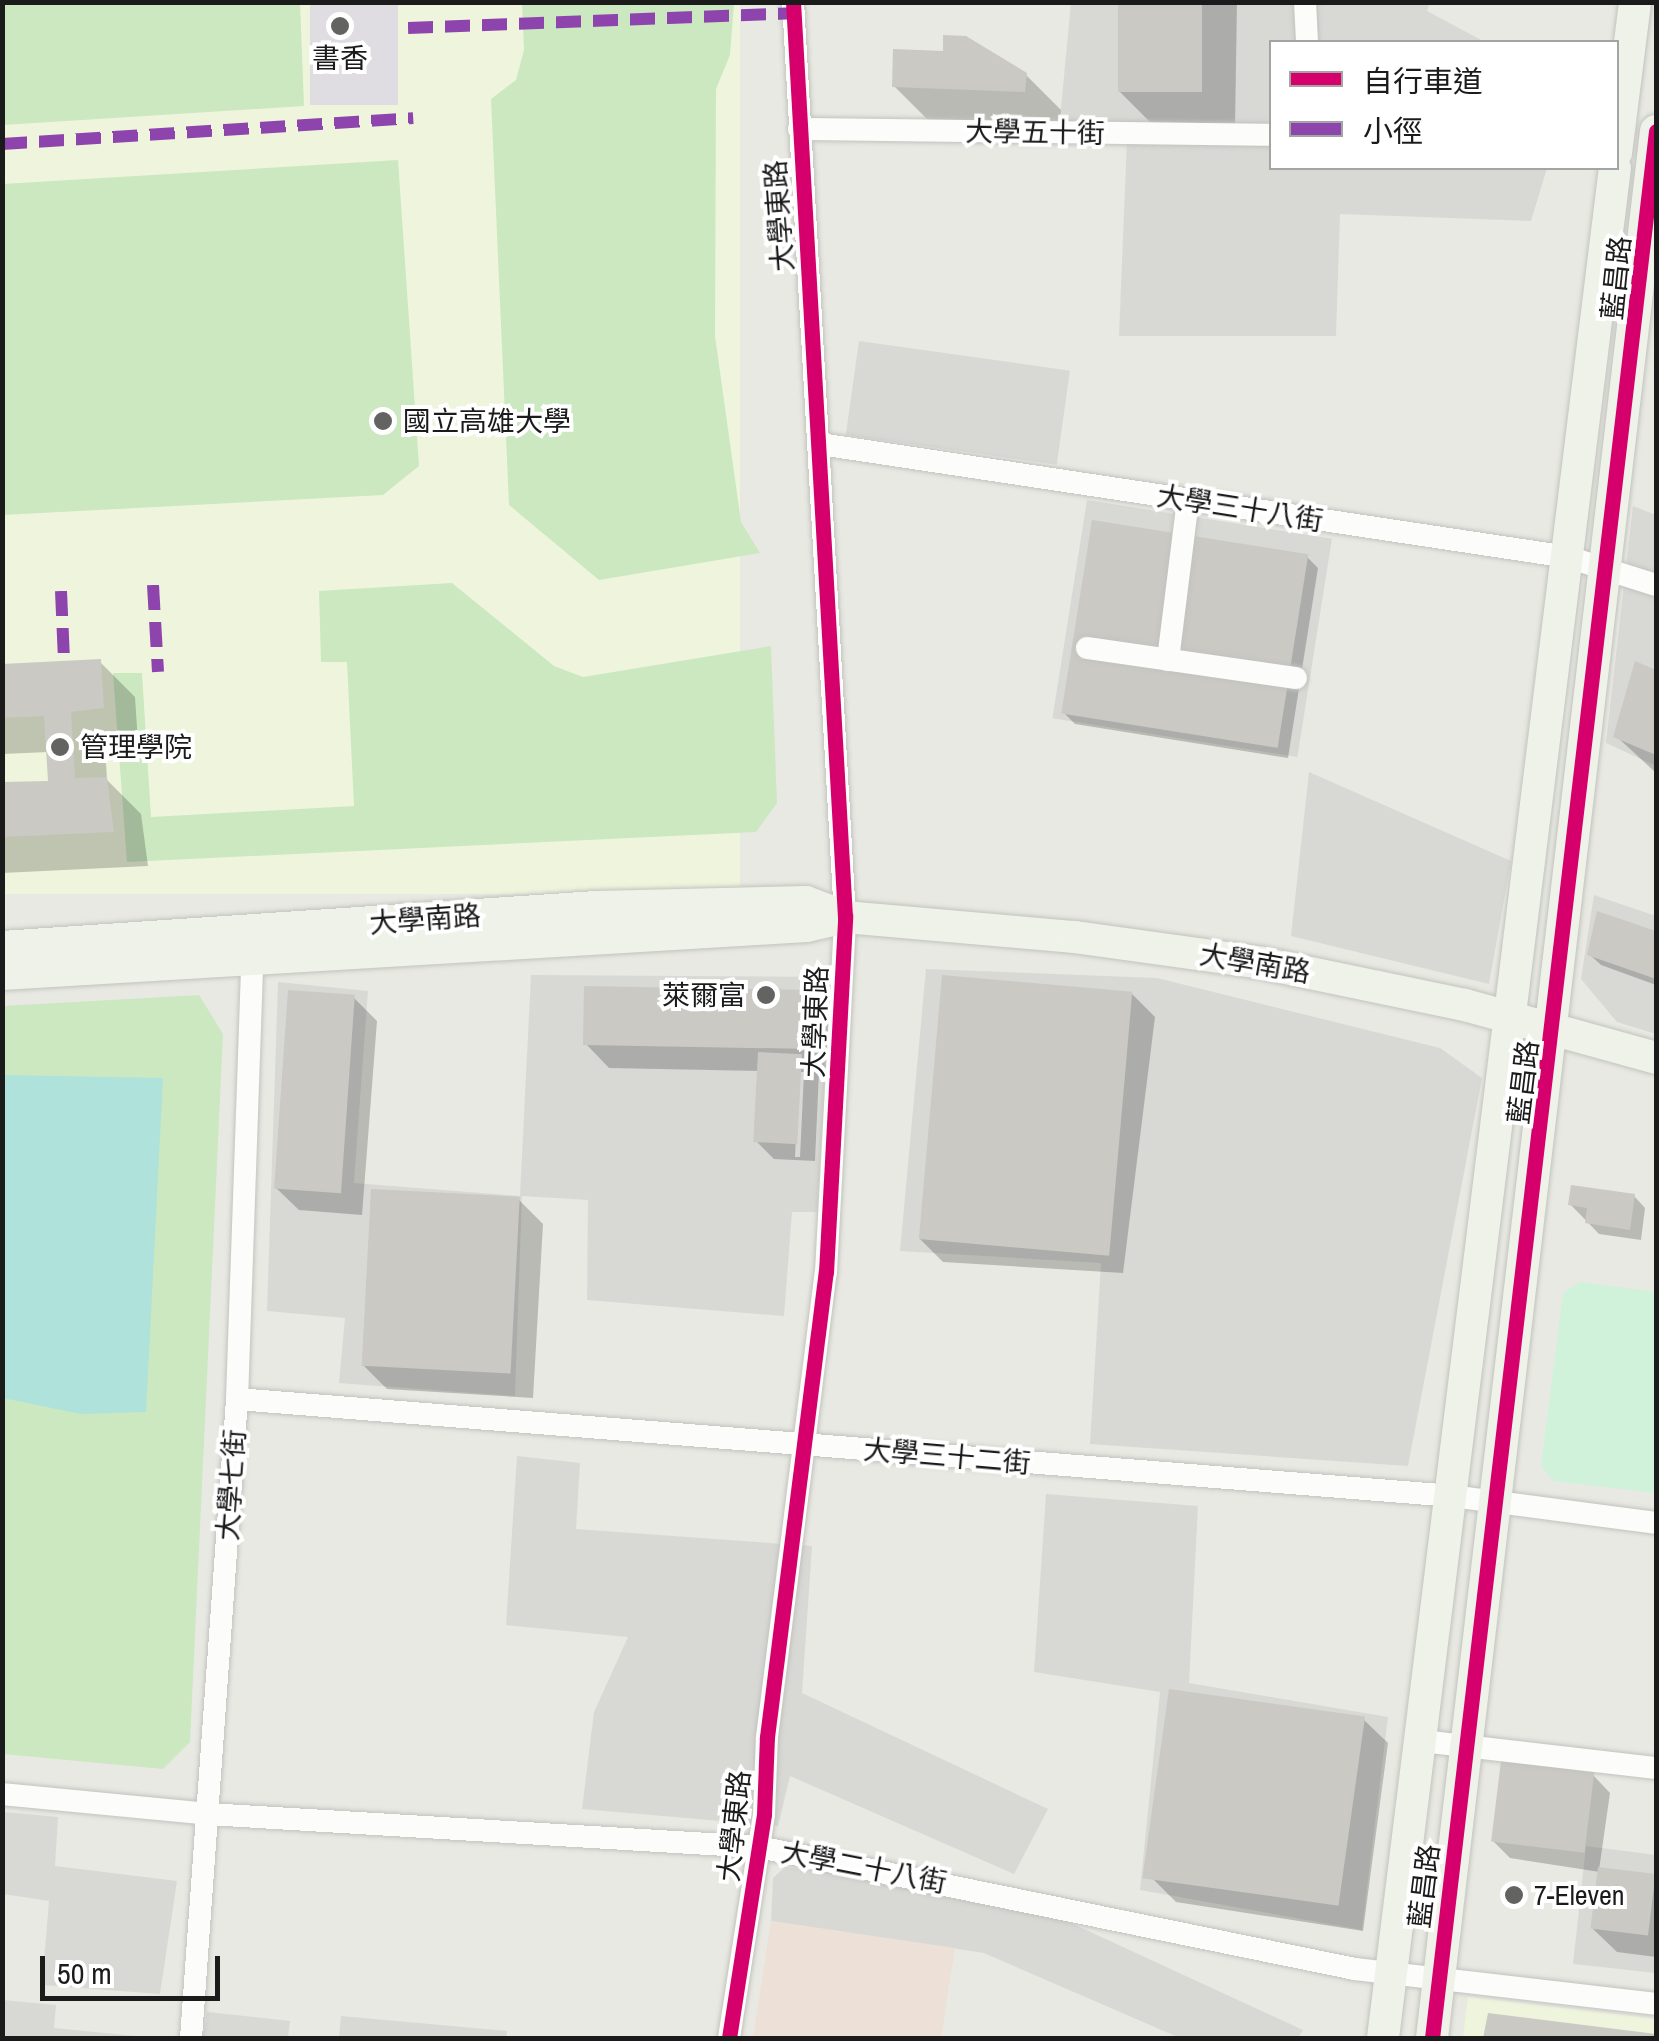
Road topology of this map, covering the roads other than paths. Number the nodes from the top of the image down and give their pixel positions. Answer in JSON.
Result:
{"nodes":[{"id":1,"x":793,"y":2,"type":"edge"},
{"id":2,"x":1306,"y":2,"type":"edge"},
{"id":3,"x":1635,"y":2,"type":"edge"},
{"id":4,"x":1307,"y":40,"type":"edge"},
{"id":5,"x":799,"y":129,"type":"junction"},
{"id":6,"x":1619,"y":130,"type":"edge"},
{"id":7,"x":1269,"y":135,"type":"edge"},
{"id":8,"x":1655,"y":146,"type":"edge"},
{"id":9,"x":1619,"y":153,"type":"edge"},
{"id":10,"x":1615,"y":170,"type":"edge"},
{"id":11,"x":1595,"y":350,"type":"junction"},
{"id":12,"x":1645,"y":357,"type":"edge"},
{"id":13,"x":820,"y":444,"type":"junction"},
{"id":14,"x":1188,"y":500,"type":"junction"},
{"id":15,"x":1568,"y":557,"type":"junction"},
{"id":16,"x":1608,"y":565,"type":"junction"},
{"id":17,"x":1656,"y":585,"type":"edge"},
{"id":18,"x":1088,"y":648,"type":"dead end"},
{"id":19,"x":1168,"y":660,"type":"junction"},
{"id":20,"x":1296,"y":678,"type":"dead end"},
{"id":21,"x":845,"y":917,"type":"junction"},
{"id":22,"x":254,"y":942,"type":"junction"},
{"id":23,"x":2,"y":947,"type":"edge"},
{"id":24,"x":2,"y":974,"type":"edge"},
{"id":25,"x":1512,"y":1017,"type":"junction"},
{"id":26,"x":1555,"y":1028,"type":"junction"},
{"id":27,"x":1656,"y":1058,"type":"edge"},
{"id":28,"x":237,"y":1399,"type":"junction"},
{"id":29,"x":806,"y":1444,"type":"junction"},
{"id":30,"x":1452,"y":1496,"type":"junction"},
{"id":31,"x":1497,"y":1501,"type":"junction"},
{"id":32,"x":1656,"y":1523,"type":"edge"},
{"id":33,"x":1422,"y":1740,"type":"junction"},
{"id":34,"x":1468,"y":1748,"type":"junction"},
{"id":35,"x":1656,"y":1768,"type":"edge"},
{"id":36,"x":2,"y":1794,"type":"edge"},
{"id":37,"x":208,"y":1814,"type":"junction"},
{"id":38,"x":759,"y":1848,"type":"junction"},
{"id":39,"x":1392,"y":1975,"type":"junction"},
{"id":40,"x":1438,"y":1982,"type":"junction"},
{"id":41,"x":1656,"y":2004,"type":"edge"},
{"id":42,"x":191,"y":2038,"type":"edge"},
{"id":43,"x":729,"y":2038,"type":"edge"},
{"id":44,"x":1383,"y":2038,"type":"edge"},
{"id":45,"x":1432,"y":2038,"type":"edge"}],
"edges":[{"from":1,"to":5,"type":"street","name":"大學東路"},
{"from":2,"to":4,"type":"street"},
{"from":3,"to":6,"type":"street"},
{"from":5,"to":7,"type":"street","name":"大學五十街"},
{"from":5,"to":13,"type":"street","name":"大學東路"},
{"from":8,"to":9,"type":"street"},
{"from":8,"to":12,"type":"street","name":"藍昌路"},
{"from":10,"to":11,"type":"street","name":"藍昌路"},
{"from":11,"to":12,"type":"street"},
{"from":11,"to":15,"type":"street","name":"藍昌路"},
{"from":12,"to":16,"type":"street","name":"藍昌路"},
{"from":13,"to":14,"type":"street","name":"大學三十八街"},
{"from":13,"to":21,"type":"street","name":"大學東路"},
{"from":14,"to":15,"type":"street","name":"大學三十八街"},
{"from":14,"to":19,"type":"street"},
{"from":15,"to":16,"type":"street","name":"大學三十八街"},
{"from":15,"to":25,"type":"street","name":"藍昌路"},
{"from":16,"to":17,"type":"street","name":"大學三十八街"},
{"from":16,"to":26,"type":"street","name":"藍昌路"},
{"from":18,"to":19,"type":"street"},
{"from":19,"to":20,"type":"street"},
{"from":21,"to":22,"type":"street","name":"大學南路"},
{"from":21,"to":25,"type":"street","name":"大學南路"},
{"from":21,"to":29,"type":"street","name":"大學東路"},
{"from":22,"to":23,"type":"street","name":"大學南路"},
{"from":22,"to":24,"type":"street","name":"大學南路"},
{"from":22,"to":28,"type":"street","name":"大學七街"},
{"from":25,"to":26,"type":"street","name":"大學南路"},
{"from":25,"to":30,"type":"street","name":"藍昌路"},
{"from":26,"to":27,"type":"street","name":"大學南路"},
{"from":26,"to":31,"type":"street","name":"藍昌路"},
{"from":28,"to":29,"type":"street","name":"大學三十二街"},
{"from":28,"to":37,"type":"street","name":"大學七街"},
{"from":29,"to":30,"type":"street","name":"大學三十二街"},
{"from":29,"to":38,"type":"street","name":"大學東路"},
{"from":30,"to":31,"type":"street","name":"大學三十二街"},
{"from":30,"to":33,"type":"street","name":"藍昌路"},
{"from":31,"to":32,"type":"street","name":"大學三十二街"},
{"from":31,"to":34,"type":"street","name":"藍昌路"},
{"from":33,"to":34,"type":"street"},
{"from":33,"to":39,"type":"street","name":"藍昌路"},
{"from":34,"to":35,"type":"street"},
{"from":34,"to":40,"type":"street","name":"藍昌路"},
{"from":36,"to":37,"type":"street","name":"大學二十八街"},
{"from":37,"to":38,"type":"street","name":"大學二十八街"},
{"from":37,"to":42,"type":"street","name":"大學七街"},
{"from":38,"to":39,"type":"street","name":"大學二十八街"},
{"from":38,"to":43,"type":"street","name":"大學東路"},
{"from":39,"to":40,"type":"street","name":"大學二十八街"},
{"from":39,"to":44,"type":"street","name":"藍昌路"},
{"from":40,"to":41,"type":"street","name":"大學二十八街"},
{"from":40,"to":45,"type":"street","name":"藍昌路"}]}
